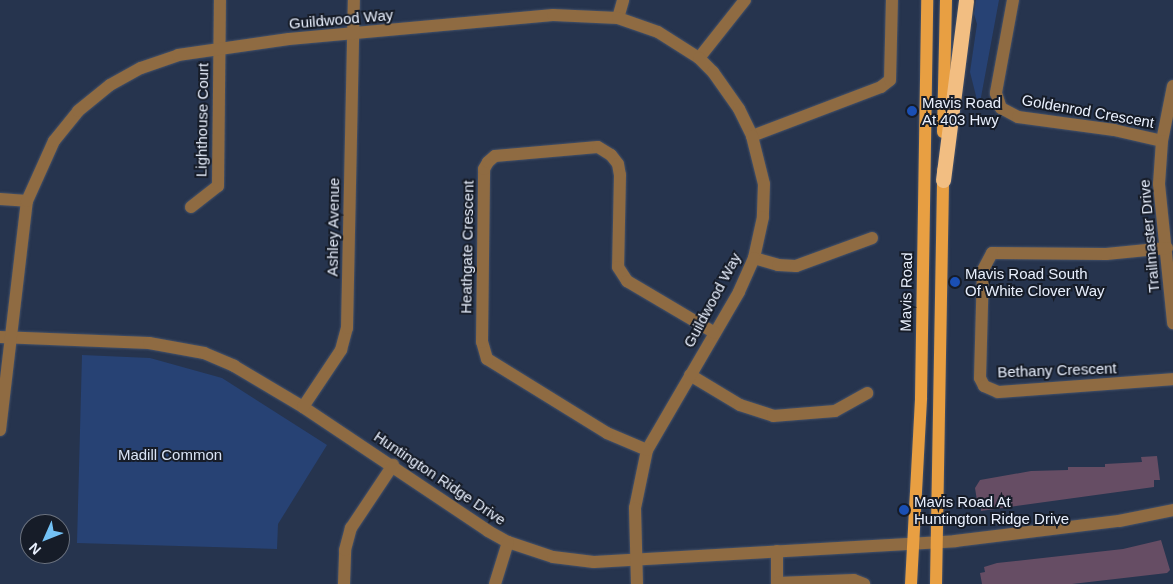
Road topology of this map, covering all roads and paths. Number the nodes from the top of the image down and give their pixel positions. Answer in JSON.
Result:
{"nodes":[{"id":1,"x":220,"y":0,"type":"edge"},
{"id":2,"x":354,"y":0,"type":"edge"},
{"id":3,"x":623,"y":0,"type":"edge"},
{"id":4,"x":745,"y":0,"type":"edge"},
{"id":5,"x":892,"y":0,"type":"edge"},
{"id":6,"x":927,"y":0,"type":"edge"},
{"id":7,"x":946,"y":0,"type":"edge"},
{"id":8,"x":966,"y":0,"type":"edge"},
{"id":9,"x":1013,"y":0,"type":"edge"},
{"id":10,"x":618,"y":18,"type":"junction"},
{"id":11,"x":353,"y":35,"type":"junction"},
{"id":12,"x":219,"y":49,"type":"junction"},
{"id":13,"x":699,"y":58,"type":"junction"},
{"id":14,"x":1173,"y":86,"type":"edge"},
{"id":15,"x":752,"y":136,"type":"junction"},
{"id":16,"x":1162,"y":141,"type":"junction"},
{"id":17,"x":942,"y":180,"type":"junction"},
{"id":18,"x":0,"y":199,"type":"edge"},
{"id":19,"x":27,"y":201,"type":"junction"},
{"id":20,"x":191,"y":207,"type":"dead end"},
{"id":21,"x":872,"y":238,"type":"dead end"},
{"id":22,"x":1167,"y":248,"type":"junction"},
{"id":23,"x":754,"y":258,"type":"junction"},
{"id":24,"x":1173,"y":323,"type":"edge"},
{"id":25,"x":714,"y":333,"type":"junction"},
{"id":26,"x":5,"y":337,"type":"edge"},
{"id":27,"x":690,"y":375,"type":"junction"},
{"id":28,"x":1173,"y":379,"type":"edge"},
{"id":29,"x":867,"y":393,"type":"dead end"},
{"id":30,"x":303,"y":407,"type":"junction"},
{"id":31,"x":0,"y":430,"type":"edge"},
{"id":32,"x":647,"y":450,"type":"junction"},
{"id":33,"x":393,"y":465,"type":"junction"},
{"id":34,"x":1173,"y":510,"type":"edge"},
{"id":35,"x":508,"y":542,"type":"junction"},
{"id":36,"x":936,"y":542,"type":"junction"},
{"id":37,"x":913,"y":543,"type":"junction"},
{"id":38,"x":777,"y":551,"type":"junction"},
{"id":39,"x":636,"y":560,"type":"junction"},
{"id":40,"x":344,"y":584,"type":"edge"},
{"id":41,"x":495,"y":584,"type":"edge"},
{"id":42,"x":637,"y":584,"type":"edge"},
{"id":43,"x":777,"y":584,"type":"edge"},
{"id":44,"x":864,"y":584,"type":"edge"},
{"id":45,"x":911,"y":584,"type":"edge"},
{"id":46,"x":936,"y":584,"type":"edge"}],
"edges":[{"from":1,"to":12,"type":"street"},
{"from":2,"to":11,"type":"street","name":"Ashley Avenue"},
{"from":3,"to":10,"type":"street"},
{"from":4,"to":13,"type":"street"},
{"from":5,"to":15,"type":"street"},
{"from":6,"to":37,"type":"main road","name":"Mavis Road"},
{"from":7,"to":17,"type":"main road"},
{"from":8,"to":17,"type":"highway"},
{"from":9,"to":16,"type":"street","name":"Goldenrod Crescent"},
{"from":10,"to":11,"type":"street","name":"Guildwood Way"},
{"from":10,"to":13,"type":"street","name":"Guildwood Way"},
{"from":11,"to":12,"type":"street","name":"Guildwood Way"},
{"from":11,"to":30,"type":"street","name":"Ashley Avenue"},
{"from":12,"to":19,"type":"street","name":"Guildwood Way"},
{"from":12,"to":20,"type":"street","name":"Lighthouse Court"},
{"from":13,"to":15,"type":"street","name":"Guildwood Way"},
{"from":14,"to":16,"type":"street","name":"Trailmaster Drive"},
{"from":15,"to":23,"type":"street","name":"Guildwood Way"},
{"from":16,"to":22,"type":"street","name":"Trailmaster Drive"},
{"from":17,"to":36,"type":"main road"},
{"from":18,"to":19,"type":"street"},
{"from":19,"to":26,"type":"street","name":"Guildwood Way"},
{"from":21,"to":23,"type":"street"},
{"from":22,"to":24,"type":"street","name":"Trailmaster Drive"},
{"from":22,"to":28,"type":"street","name":"Bethany Crescent"},
{"from":23,"to":25,"type":"street","name":"Guildwood Way"},
{"from":25,"to":27,"type":"street","name":"Guildwood Way"},
{"from":25,"to":32,"type":"street","name":"Heathgate Crescent"},
{"from":26,"to":30,"type":"street","name":"Huntington Ridge Drive"},
{"from":26,"to":31,"type":"street","name":"Guildwood Way"},
{"from":27,"to":29,"type":"street"},
{"from":27,"to":32,"type":"street","name":"Guildwood Way"},
{"from":30,"to":33,"type":"street","name":"Huntington Ridge Drive"},
{"from":32,"to":39,"type":"street","name":"Guildwood Way"},
{"from":33,"to":35,"type":"street","name":"Huntington Ridge Drive"},
{"from":33,"to":40,"type":"street"},
{"from":34,"to":36,"type":"street","name":"Huntington Ridge Drive"},
{"from":35,"to":39,"type":"street","name":"Huntington Ridge Drive"},
{"from":35,"to":41,"type":"street"},
{"from":36,"to":37,"type":"street","name":"Huntington Ridge Drive"},
{"from":36,"to":46,"type":"main road"},
{"from":37,"to":38,"type":"street","name":"Huntington Ridge Drive"},
{"from":37,"to":45,"type":"main road","name":"Mavis Road"},
{"from":38,"to":39,"type":"street","name":"Huntington Ridge Drive"},
{"from":38,"to":43,"type":"street"},
{"from":39,"to":42,"type":"street","name":"Guildwood Way"},
{"from":43,"to":44,"type":"street"}]}
